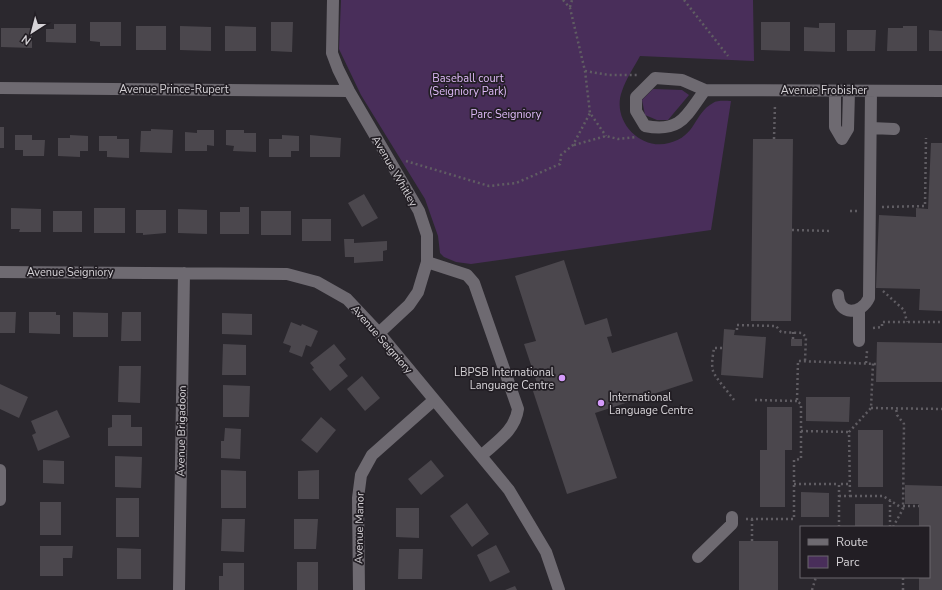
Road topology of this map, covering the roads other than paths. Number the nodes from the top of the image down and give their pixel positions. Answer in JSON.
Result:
{"nodes":[{"id":1,"x":333,"y":0,"type":"edge"},
{"id":2,"x":0,"y":88,"type":"edge"},
{"id":3,"x":705,"y":90,"type":"junction"},
{"id":4,"x":849,"y":90,"type":"junction"},
{"id":5,"x":349,"y":91,"type":"junction"},
{"id":6,"x":835,"y":91,"type":"junction"},
{"id":7,"x":871,"y":91,"type":"junction"},
{"id":8,"x":942,"y":91,"type":"edge"},
{"id":9,"x":871,"y":128,"type":"junction"},
{"id":10,"x":894,"y":129,"type":"dead end"},
{"id":11,"x":427,"y":262,"type":"junction"},
{"id":12,"x":0,"y":272,"type":"edge"},
{"id":13,"x":184,"y":273,"type":"junction"},
{"id":14,"x":838,"y":295,"type":"dead end"},
{"id":15,"x":859,"y":310,"type":"junction"},
{"id":16,"x":380,"y":333,"type":"junction"},
{"id":17,"x":863,"y":345,"type":"road end"},
{"id":18,"x":434,"y":400,"type":"junction"},
{"id":19,"x":481,"y":456,"type":"junction"},
{"id":20,"x":0,"y":470,"type":"edge"},
{"id":21,"x":0,"y":500,"type":"edge"},
{"id":22,"x":732,"y":517,"type":"dead end"},
{"id":23,"x":698,"y":557,"type":"dead end"},
{"id":24,"x":179,"y":590,"type":"edge"},
{"id":25,"x":359,"y":590,"type":"edge"},
{"id":26,"x":559,"y":590,"type":"edge"}],
"edges":[{"from":1,"to":5,"type":"street","name":"Avenue Whitley"},
{"from":2,"to":5,"type":"street","name":"Avenue Prince-Rupert"},
{"from":3,"to":3,"type":"street","name":"Avenue Frobisher"},
{"from":3,"to":6,"type":"street","name":"Avenue Frobisher"},
{"from":4,"to":6,"type":"street","name":"Avenue Frobisher"},
{"from":4,"to":6,"type":"street"},
{"from":4,"to":7,"type":"street","name":"Avenue Frobisher"},
{"from":5,"to":11,"type":"street","name":"Avenue Whitley"},
{"from":7,"to":8,"type":"street","name":"Avenue Frobisher"},
{"from":7,"to":9,"type":"street"},
{"from":9,"to":10,"type":"street"},
{"from":9,"to":15,"type":"street"},
{"from":11,"to":16,"type":"street","name":"Avenue Whitley"},
{"from":11,"to":19,"type":"street"},
{"from":12,"to":13,"type":"street","name":"Avenue Seigniory"},
{"from":13,"to":16,"type":"street","name":"Avenue Seigniory"},
{"from":13,"to":24,"type":"street","name":"Avenue Brigadoon"},
{"from":14,"to":15,"type":"street"},
{"from":15,"to":17,"type":"street"},
{"from":16,"to":18,"type":"street","name":"Avenue Seigniory"},
{"from":18,"to":19,"type":"street","name":"Avenue Seigniory"},
{"from":18,"to":25,"type":"street","name":"Avenue Manor"},
{"from":19,"to":26,"type":"street","name":"Avenue Seigniory"},
{"from":20,"to":21,"type":"street"},
{"from":22,"to":23,"type":"street"}]}
